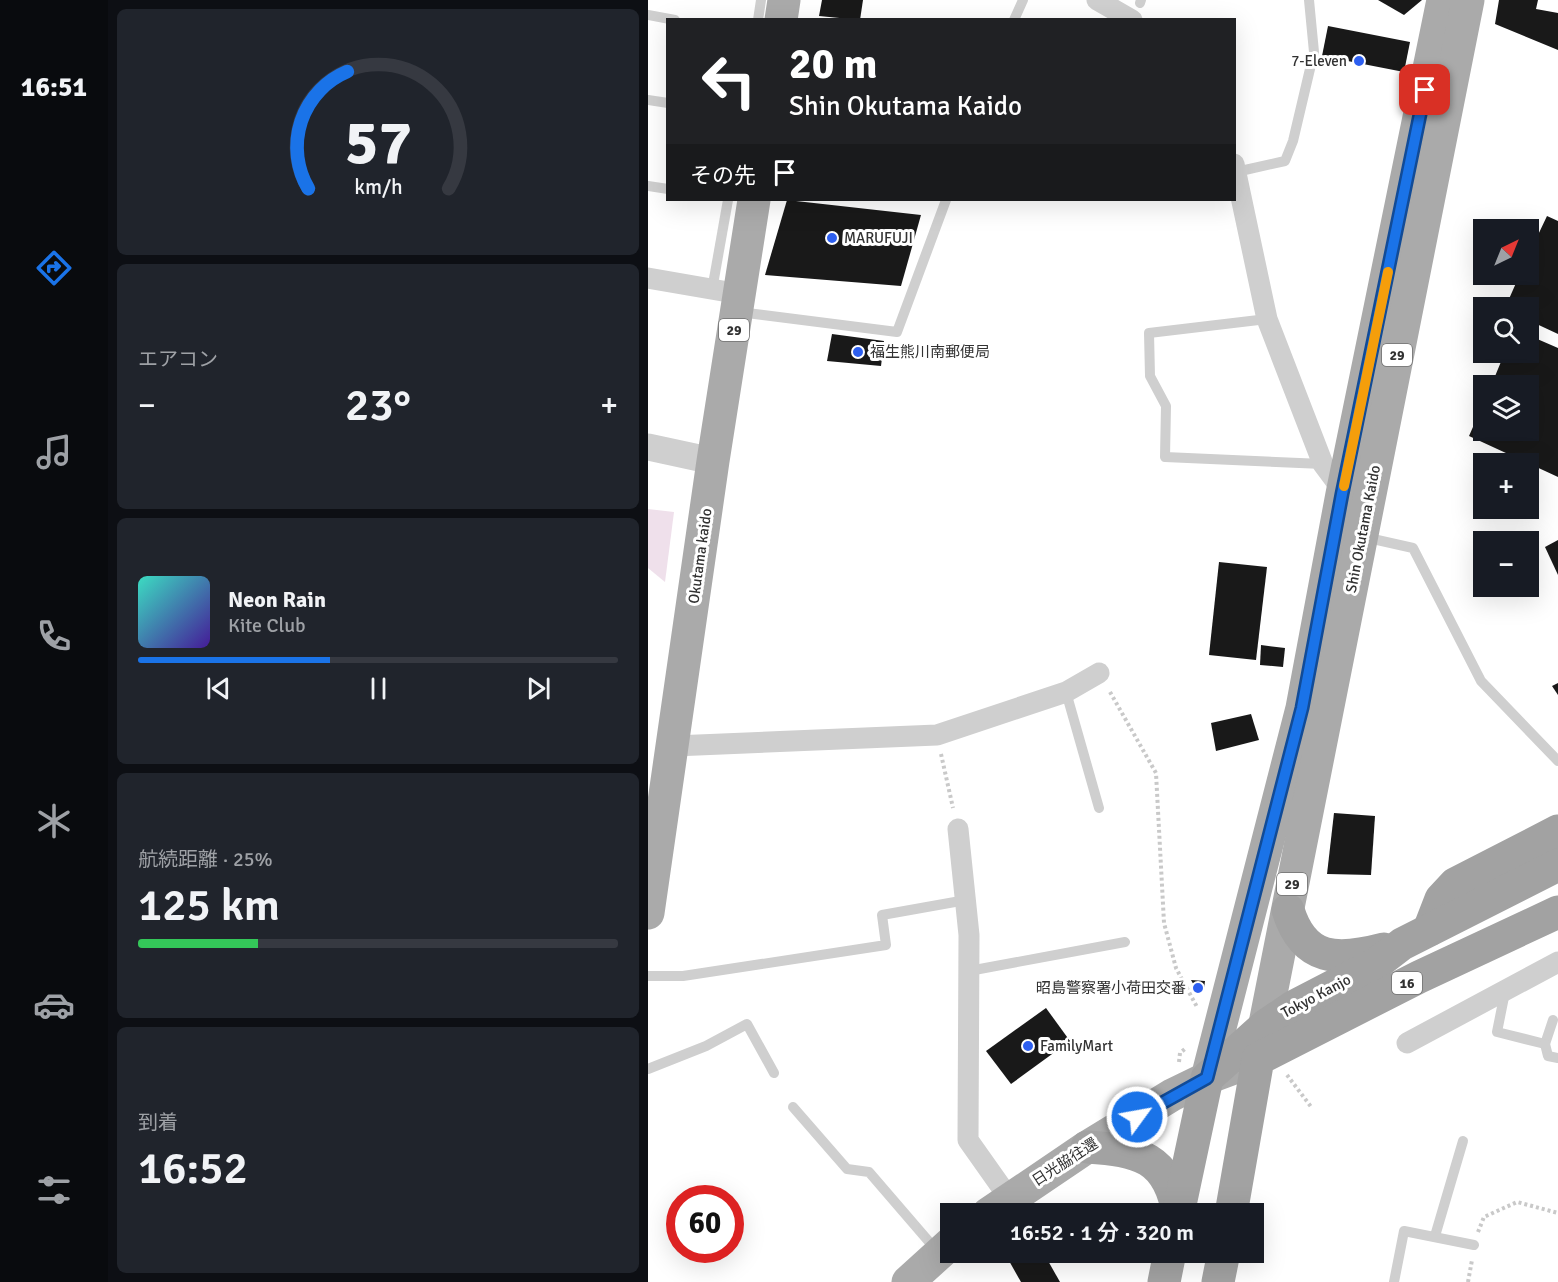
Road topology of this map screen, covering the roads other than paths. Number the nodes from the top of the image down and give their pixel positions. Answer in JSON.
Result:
{"nodes":[{"id":1,"x":761,"y":0,"type":"edge"},
{"id":2,"x":784,"y":0,"type":"edge"},
{"id":3,"x":1023,"y":0,"type":"edge"},
{"id":4,"x":1097,"y":0,"type":"edge"},
{"id":5,"x":1309,"y":0,"type":"edge"},
{"id":6,"x":1443,"y":0,"type":"edge"},
{"id":7,"x":1468,"y":0,"type":"edge"},
{"id":8,"x":1138,"y":8,"type":"edge"},
{"id":9,"x":648,"y":15,"type":"edge"},
{"id":10,"x":666,"y":18,"type":"edge"},
{"id":11,"x":758,"y":18,"type":"edge"},
{"id":12,"x":781,"y":18,"type":"edge"},
{"id":13,"x":1015,"y":18,"type":"edge"},
{"id":14,"x":648,"y":100,"type":"edge"},
{"id":15,"x":666,"y":103,"type":"edge"},
{"id":16,"x":1236,"y":168,"type":"edge"},
{"id":17,"x":1236,"y":173,"type":"edge"},
{"id":18,"x":648,"y":186,"type":"edge"},
{"id":19,"x":666,"y":189,"type":"edge"},
{"id":20,"x":728,"y":201,"type":"edge"},
{"id":21,"x":754,"y":201,"type":"edge"},
{"id":22,"x":946,"y":201,"type":"edge"},
{"id":23,"x":648,"y":279,"type":"edge"},
{"id":24,"x":730,"y":298,"type":"junction"},
{"id":25,"x":1267,"y":320,"type":"junction"},
{"id":26,"x":648,"y":447,"type":"edge"},
{"id":27,"x":713,"y":461,"type":"junction"},
{"id":28,"x":1323,"y":464,"type":"junction"},
{"id":29,"x":1355,"y":498,"type":"junction"},
{"id":30,"x":1361,"y":536,"type":"junction"},
{"id":31,"x":1099,"y":673,"type":"road end"},
{"id":32,"x":1066,"y":692,"type":"junction"},
{"id":33,"x":674,"y":746,"type":"junction"},
{"id":34,"x":1558,"y":761,"type":"edge"},
{"id":35,"x":1099,"y":808,"type":"dead end"},
{"id":36,"x":656,"y":821,"type":"edge"},
{"id":37,"x":958,"y":830,"type":"road end"},
{"id":38,"x":1558,"y":831,"type":"edge"},
{"id":39,"x":1558,"y":865,"type":"edge"},
{"id":40,"x":966,"y":900,"type":"junction"},
{"id":41,"x":1288,"y":910,"type":"junction"},
{"id":42,"x":1558,"y":912,"type":"edge"},
{"id":43,"x":648,"y":913,"type":"edge"},
{"id":44,"x":1416,"y":937,"type":"junction"},
{"id":45,"x":1125,"y":942,"type":"dead end"},
{"id":46,"x":1558,"y":962,"type":"edge"},
{"id":47,"x":969,"y":971,"type":"junction"},
{"id":48,"x":648,"y":976,"type":"edge"},
{"id":49,"x":1505,"y":992,"type":"junction"},
{"id":50,"x":1553,"y":1020,"type":"dead end"},
{"id":51,"x":1265,"y":1026,"type":"junction"},
{"id":52,"x":1407,"y":1043,"type":"dead end"},
{"id":53,"x":1545,"y":1044,"type":"junction"},
{"id":54,"x":1558,"y":1058,"type":"edge"},
{"id":55,"x":1258,"y":1059,"type":"junction"},
{"id":56,"x":648,"y":1069,"type":"edge"},
{"id":57,"x":774,"y":1073,"type":"dead end"},
{"id":58,"x":1207,"y":1078,"type":"junction"},
{"id":59,"x":793,"y":1107,"type":"dead end"},
{"id":60,"x":1463,"y":1141,"type":"dead end"},
{"id":61,"x":1087,"y":1147,"type":"junction"},
{"id":62,"x":997,"y":1203,"type":"edge"},
{"id":63,"x":1003,"y":1203,"type":"edge"},
{"id":64,"x":1175,"y":1203,"type":"edge"},
{"id":65,"x":1180,"y":1203,"type":"edge"},
{"id":66,"x":1233,"y":1203,"type":"edge"},
{"id":67,"x":1435,"y":1236,"type":"junction"},
{"id":68,"x":940,"y":1243,"type":"edge"},
{"id":69,"x":1474,"y":1245,"type":"road end"},
{"id":70,"x":940,"y":1253,"type":"edge"},
{"id":71,"x":1168,"y":1263,"type":"edge"},
{"id":72,"x":1222,"y":1263,"type":"edge"},
{"id":73,"x":908,"y":1282,"type":"edge"},
{"id":74,"x":1164,"y":1282,"type":"edge"},
{"id":75,"x":1218,"y":1282,"type":"edge"},
{"id":76,"x":1394,"y":1282,"type":"edge"}],
"edges":[{"from":1,"to":11,"type":"lane"},
{"from":2,"to":12,"type":"main road"},
{"from":3,"to":13,"type":"lane"},
{"from":4,"to":8,"type":"street"},
{"from":5,"to":16,"type":"lane"},
{"from":6,"to":29,"type":"main road","name":"Shin Okutama Kaido","number":"29"},
{"from":7,"to":29,"type":"main road","name":"Shin Okutama Kaido","number":"29"},
{"from":9,"to":10,"type":"lane"},
{"from":14,"to":15,"type":"lane"},
{"from":17,"to":25,"type":"street"},
{"from":18,"to":19,"type":"lane"},
{"from":20,"to":24,"type":"lane"},
{"from":21,"to":24,"type":"main road","name":"Okutama kaido","number":"29"},
{"from":22,"to":24,"type":"lane"},
{"from":23,"to":24,"type":"street"},
{"from":24,"to":27,"type":"main road","name":"Okutama kaido","number":"29"},
{"from":25,"to":28,"type":"street"},
{"from":25,"to":28,"type":"lane"},
{"from":26,"to":27,"type":"street"},
{"from":27,"to":33,"type":"main road","name":"Okutama kaido","number":"29"},
{"from":28,"to":29,"type":"street"},
{"from":29,"to":30,"type":"main road","name":"Shin Okutama Kaido","number":"29"},
{"from":29,"to":58,"type":"main road","name":"Shin Okutama Kaido","number":"29"},
{"from":30,"to":34,"type":"lane"},
{"from":30,"to":41,"type":"main road","name":"Shin Okutama Kaido","number":"29"},
{"from":31,"to":32,"type":"street"},
{"from":32,"to":33,"type":"street"},
{"from":32,"to":35,"type":"lane"},
{"from":33,"to":36,"type":"main road","name":"Okutama kaido","number":"29"},
{"from":36,"to":43,"type":"main road","name":"Okutama kaido","number":"29"},
{"from":37,"to":40,"type":"street"},
{"from":38,"to":44,"type":"highway"},
{"from":39,"to":44,"type":"highway","name":"Tokyo Kanjo","number":"16"},
{"from":40,"to":47,"type":"street"},
{"from":40,"to":48,"type":"lane"},
{"from":41,"to":44,"type":"highway"},
{"from":41,"to":51,"type":"main road","name":"Shin Okutama Kaido","number":"29"},
{"from":42,"to":55,"type":"highway","name":"Tokyo Kanjo","number":"16"},
{"from":44,"to":51,"type":"highway","name":"Tokyo Kanjo","number":"16"},
{"from":45,"to":47,"type":"lane"},
{"from":46,"to":49,"type":"street"},
{"from":47,"to":62,"type":"street"},
{"from":49,"to":52,"type":"street"},
{"from":49,"to":53,"type":"lane"},
{"from":50,"to":53,"type":"lane"},
{"from":51,"to":55,"type":"main road","name":"Shin Okutama Kaido","number":"29"},
{"from":51,"to":58,"type":"highway","name":"Tokyo Kanjo","number":"16"},
{"from":53,"to":54,"type":"lane"},
{"from":55,"to":58,"type":"main road","name":"日光脇往還"},
{"from":55,"to":66,"type":"highway"},
{"from":56,"to":57,"type":"lane"},
{"from":58,"to":61,"type":"main road","name":"日光脇往還"},
{"from":58,"to":65,"type":"highway"},
{"from":59,"to":68,"type":"lane"},
{"from":60,"to":67,"type":"lane"},
{"from":61,"to":63,"type":"main road","name":"日光脇往還"},
{"from":61,"to":64,"type":"highway"},
{"from":67,"to":69,"type":"lane"},
{"from":67,"to":76,"type":"lane"},
{"from":70,"to":73,"type":"main road"},
{"from":71,"to":74,"type":"highway"},
{"from":72,"to":75,"type":"highway"}]}
